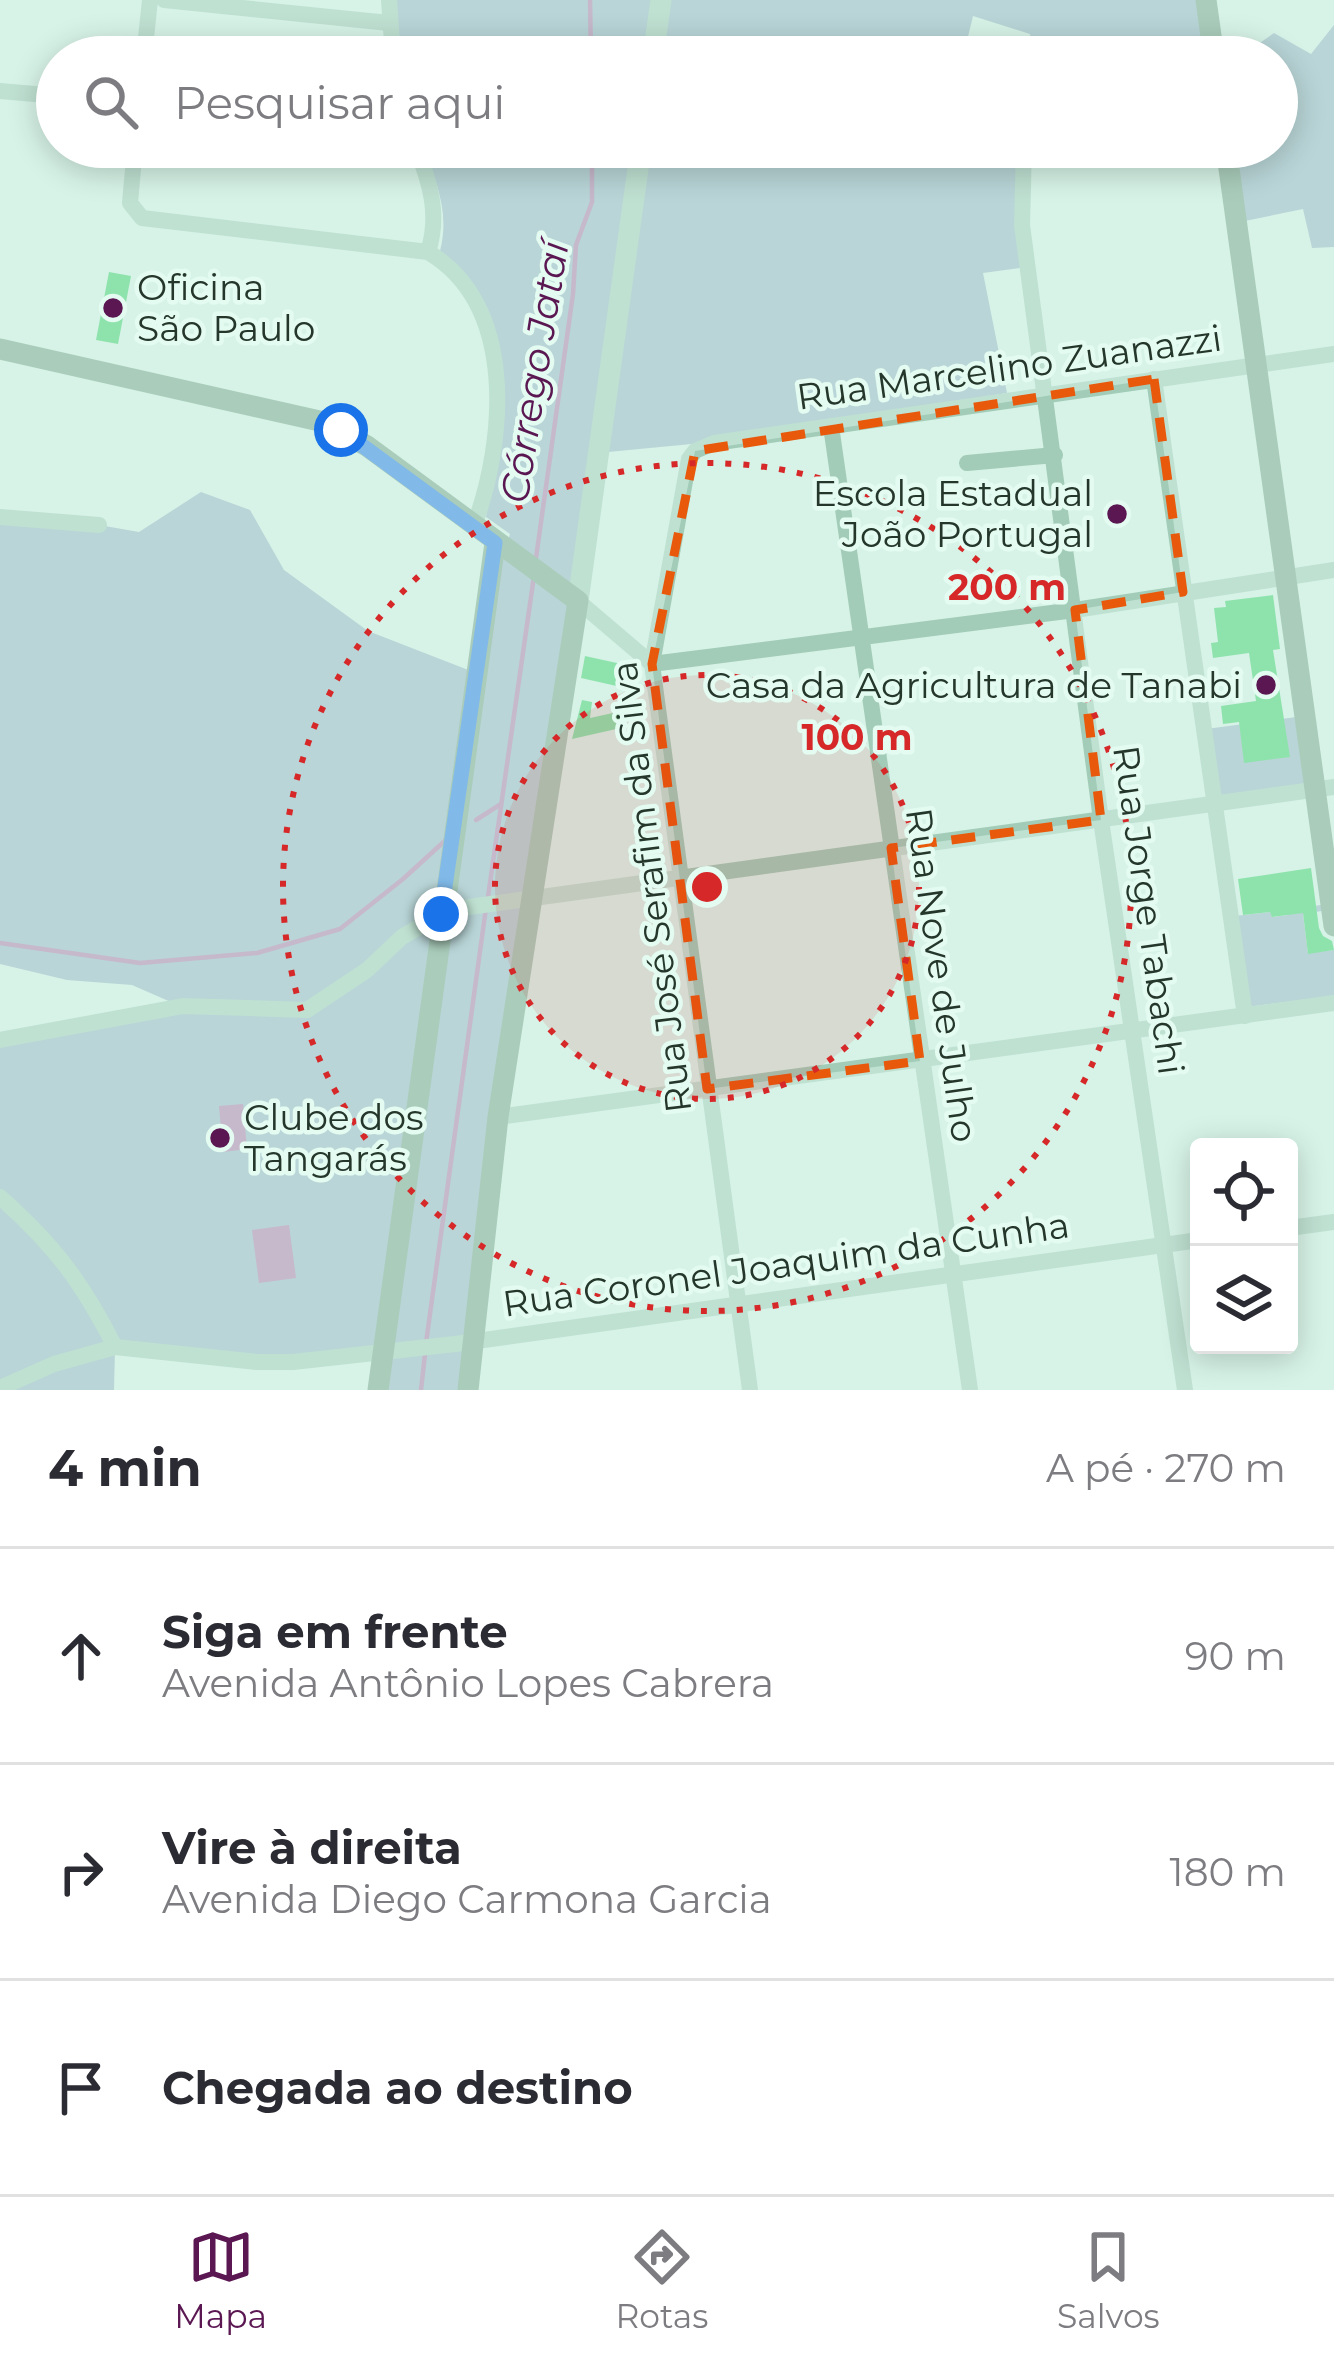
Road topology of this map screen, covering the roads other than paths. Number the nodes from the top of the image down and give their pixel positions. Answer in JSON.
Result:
{"nodes":[{"id":1,"x":150,"y":0,"type":"edge"},
{"id":2,"x":164,"y":0,"type":"edge"},
{"id":3,"x":389,"y":0,"type":"edge"},
{"id":4,"x":661,"y":0,"type":"edge"},
{"id":5,"x":1206,"y":0,"type":"edge"},
{"id":6,"x":388,"y":23,"type":"junction"},
{"id":7,"x":146,"y":36,"type":"edge"},
{"id":8,"x":390,"y":36,"type":"edge"},
{"id":9,"x":656,"y":36,"type":"edge"},
{"id":10,"x":1211,"y":36,"type":"edge"},
{"id":11,"x":0,"y":91,"type":"edge"},
{"id":12,"x":36,"y":94,"type":"edge"},
{"id":13,"x":133,"y":168,"type":"edge"},
{"id":14,"x":423,"y":168,"type":"edge"},
{"id":15,"x":638,"y":168,"type":"edge"},
{"id":16,"x":1023,"y":168,"type":"edge"},
{"id":17,"x":1229,"y":168,"type":"edge"},
{"id":18,"x":428,"y":252,"type":"junction"},
{"id":19,"x":0,"y":349,"type":"edge"},
{"id":20,"x":1334,"y":354,"type":"edge"},
{"id":21,"x":1257,"y":364,"type":"junction"},
{"id":22,"x":1154,"y":379,"type":"junction"},
{"id":23,"x":1047,"y":394,"type":"junction"},
{"id":24,"x":831,"y":426,"type":"junction"},
{"id":25,"x":695,"y":451,"type":"joint"},
{"id":26,"x":1054,"y":455,"type":"junction"},
{"id":27,"x":967,"y":464,"type":"dead end"},
{"id":28,"x":0,"y":517,"type":"edge"},
{"id":29,"x":99,"y":525,"type":"dead end"},
{"id":30,"x":474,"y":526,"type":"junction"},
{"id":31,"x":501,"y":547,"type":"junction"},
{"id":32,"x":1334,"y":570,"type":"edge"},
{"id":33,"x":1287,"y":575,"type":"junction"},
{"id":34,"x":1183,"y":592,"type":"junction"},
{"id":35,"x":573,"y":598,"type":"junction"},
{"id":36,"x":1075,"y":610,"type":"junction"},
{"id":37,"x":860,"y":638,"type":"junction"},
{"id":38,"x":652,"y":664,"type":"junction"},
{"id":39,"x":1324,"y":789,"type":"edge"},
{"id":40,"x":1215,"y":805,"type":"junction"},
{"id":41,"x":1102,"y":820,"type":"junction"},
{"id":42,"x":891,"y":848,"type":"junction"},
{"id":43,"x":680,"y":878,"type":"junction"},
{"id":44,"x":529,"y":898,"type":"junction"},
{"id":45,"x":441,"y":914,"type":"junction"},
{"id":46,"x":1334,"y":926,"type":"edge"},
{"id":47,"x":1334,"y":1003,"type":"edge"},
{"id":48,"x":1245,"y":1016,"type":"junction"},
{"id":49,"x":1133,"y":1031,"type":"junction"},
{"id":50,"x":0,"y":1040,"type":"edge"},
{"id":51,"x":920,"y":1061,"type":"junction"},
{"id":52,"x":707,"y":1089,"type":"junction"},
{"id":53,"x":498,"y":1117,"type":"junction"},
{"id":54,"x":0,"y":1197,"type":"edge"},
{"id":55,"x":1334,"y":1222,"type":"edge"},
{"id":56,"x":1298,"y":1227,"type":"edge"},
{"id":57,"x":1190,"y":1241,"type":"edge"},
{"id":58,"x":1165,"y":1245,"type":"junction"},
{"id":59,"x":953,"y":1275,"type":"junction"},
{"id":60,"x":738,"y":1301,"type":"junction"},
{"id":61,"x":473,"y":1341,"type":"junction"},
{"id":62,"x":115,"y":1347,"type":"junction"},
{"id":63,"x":392,"y":1352,"type":"junction"},
{"id":64,"x":0,"y":1388,"type":"edge"},
{"id":65,"x":378,"y":1390,"type":"edge"},
{"id":66,"x":468,"y":1390,"type":"edge"},
{"id":67,"x":750,"y":1390,"type":"edge"},
{"id":68,"x":970,"y":1390,"type":"edge"},
{"id":69,"x":1185,"y":1390,"type":"edge"}],
"edges":[{"from":1,"to":7,"type":"street"},
{"from":2,"to":6,"type":"street"},
{"from":3,"to":6,"type":"street"},
{"from":4,"to":9,"type":"street"},
{"from":5,"to":10,"type":"main road"},
{"from":6,"to":8,"type":"street"},
{"from":11,"to":12,"type":"street"},
{"from":13,"to":18,"type":"street"},
{"from":14,"to":18,"type":"street"},
{"from":15,"to":35,"type":"street"},
{"from":16,"to":23,"type":"street","name":"Rua Jorge Tabachi"},
{"from":17,"to":21,"type":"main road"},
{"from":18,"to":30,"type":"street"},
{"from":19,"to":30,"type":"main road"},
{"from":20,"to":21,"type":"street","name":"Rua Marcelino Zuanazzi"},
{"from":21,"to":22,"type":"street","name":"Rua Marcelino Zuanazzi"},
{"from":21,"to":33,"type":"main road"},
{"from":22,"to":23,"type":"street","name":"Rua Marcelino Zuanazzi"},
{"from":22,"to":34,"type":"street"},
{"from":23,"to":24,"type":"street","name":"Rua Marcelino Zuanazzi"},
{"from":23,"to":26,"type":"street","name":"Rua Jorge Tabachi"},
{"from":24,"to":25,"type":"street","name":"Rua Marcelino Zuanazzi"},
{"from":24,"to":37,"type":"street","name":"Rua Nove de Julho"},
{"from":25,"to":38,"type":"street","name":"Rua José Serafim da Silva"},
{"from":26,"to":27,"type":"street"},
{"from":26,"to":36,"type":"street","name":"Rua Jorge Tabachi"},
{"from":28,"to":29,"type":"street"},
{"from":30,"to":31,"type":"main road"},
{"from":31,"to":35,"type":"main road"},
{"from":31,"to":45,"type":"main road"},
{"from":32,"to":33,"type":"street"},
{"from":33,"to":34,"type":"street"},
{"from":33,"to":39,"type":"main road"},
{"from":34,"to":36,"type":"street"},
{"from":34,"to":40,"type":"street"},
{"from":35,"to":38,"type":"street"},
{"from":35,"to":44,"type":"main road"},
{"from":36,"to":37,"type":"street"},
{"from":36,"to":41,"type":"street","name":"Rua Jorge Tabachi"},
{"from":37,"to":38,"type":"street"},
{"from":37,"to":42,"type":"street","name":"Rua Nove de Julho"},
{"from":38,"to":43,"type":"street","name":"Rua José Serafim da Silva"},
{"from":39,"to":40,"type":"street"},
{"from":39,"to":46,"type":"main road"},
{"from":40,"to":41,"type":"street"},
{"from":40,"to":48,"type":"street"},
{"from":41,"to":42,"type":"street"},
{"from":41,"to":49,"type":"street","name":"Rua Jorge Tabachi"},
{"from":42,"to":43,"type":"street"},
{"from":42,"to":51,"type":"street","name":"Rua Nove de Julho"},
{"from":43,"to":44,"type":"street"},
{"from":43,"to":52,"type":"street","name":"Rua José Serafim da Silva"},
{"from":44,"to":45,"type":"street"},
{"from":44,"to":53,"type":"main road"},
{"from":45,"to":50,"type":"street"},
{"from":45,"to":63,"type":"main road"},
{"from":47,"to":48,"type":"street"},
{"from":48,"to":49,"type":"street"},
{"from":49,"to":51,"type":"street"},
{"from":49,"to":58,"type":"street","name":"Rua Jorge Tabachi"},
{"from":51,"to":52,"type":"street"},
{"from":51,"to":59,"type":"street","name":"Rua Nove de Julho"},
{"from":52,"to":53,"type":"street"},
{"from":52,"to":60,"type":"street","name":"Rua José Serafim da Silva"},
{"from":53,"to":61,"type":"main road"},
{"from":54,"to":62,"type":"street"},
{"from":55,"to":56,"type":"street"},
{"from":57,"to":58,"type":"street","name":"Rua Coronel Joaquim da Cunha"},
{"from":58,"to":59,"type":"street","name":"Rua Coronel Joaquim da Cunha"},
{"from":58,"to":69,"type":"street","name":"Rua Jorge Tabachi"},
{"from":59,"to":60,"type":"street","name":"Rua Coronel Joaquim da Cunha"},
{"from":59,"to":68,"type":"street","name":"Rua Nove de Julho"},
{"from":60,"to":61,"type":"street","name":"Rua Coronel Joaquim da Cunha"},
{"from":60,"to":67,"type":"street","name":"Rua José Serafim da Silva"},
{"from":61,"to":63,"type":"street","name":"Rua Coronel Joaquim da Cunha"},
{"from":61,"to":66,"type":"main road"},
{"from":62,"to":63,"type":"street","name":"Rua Coronel Joaquim da Cunha"},
{"from":62,"to":64,"type":"street"},
{"from":63,"to":65,"type":"main road"}]}
